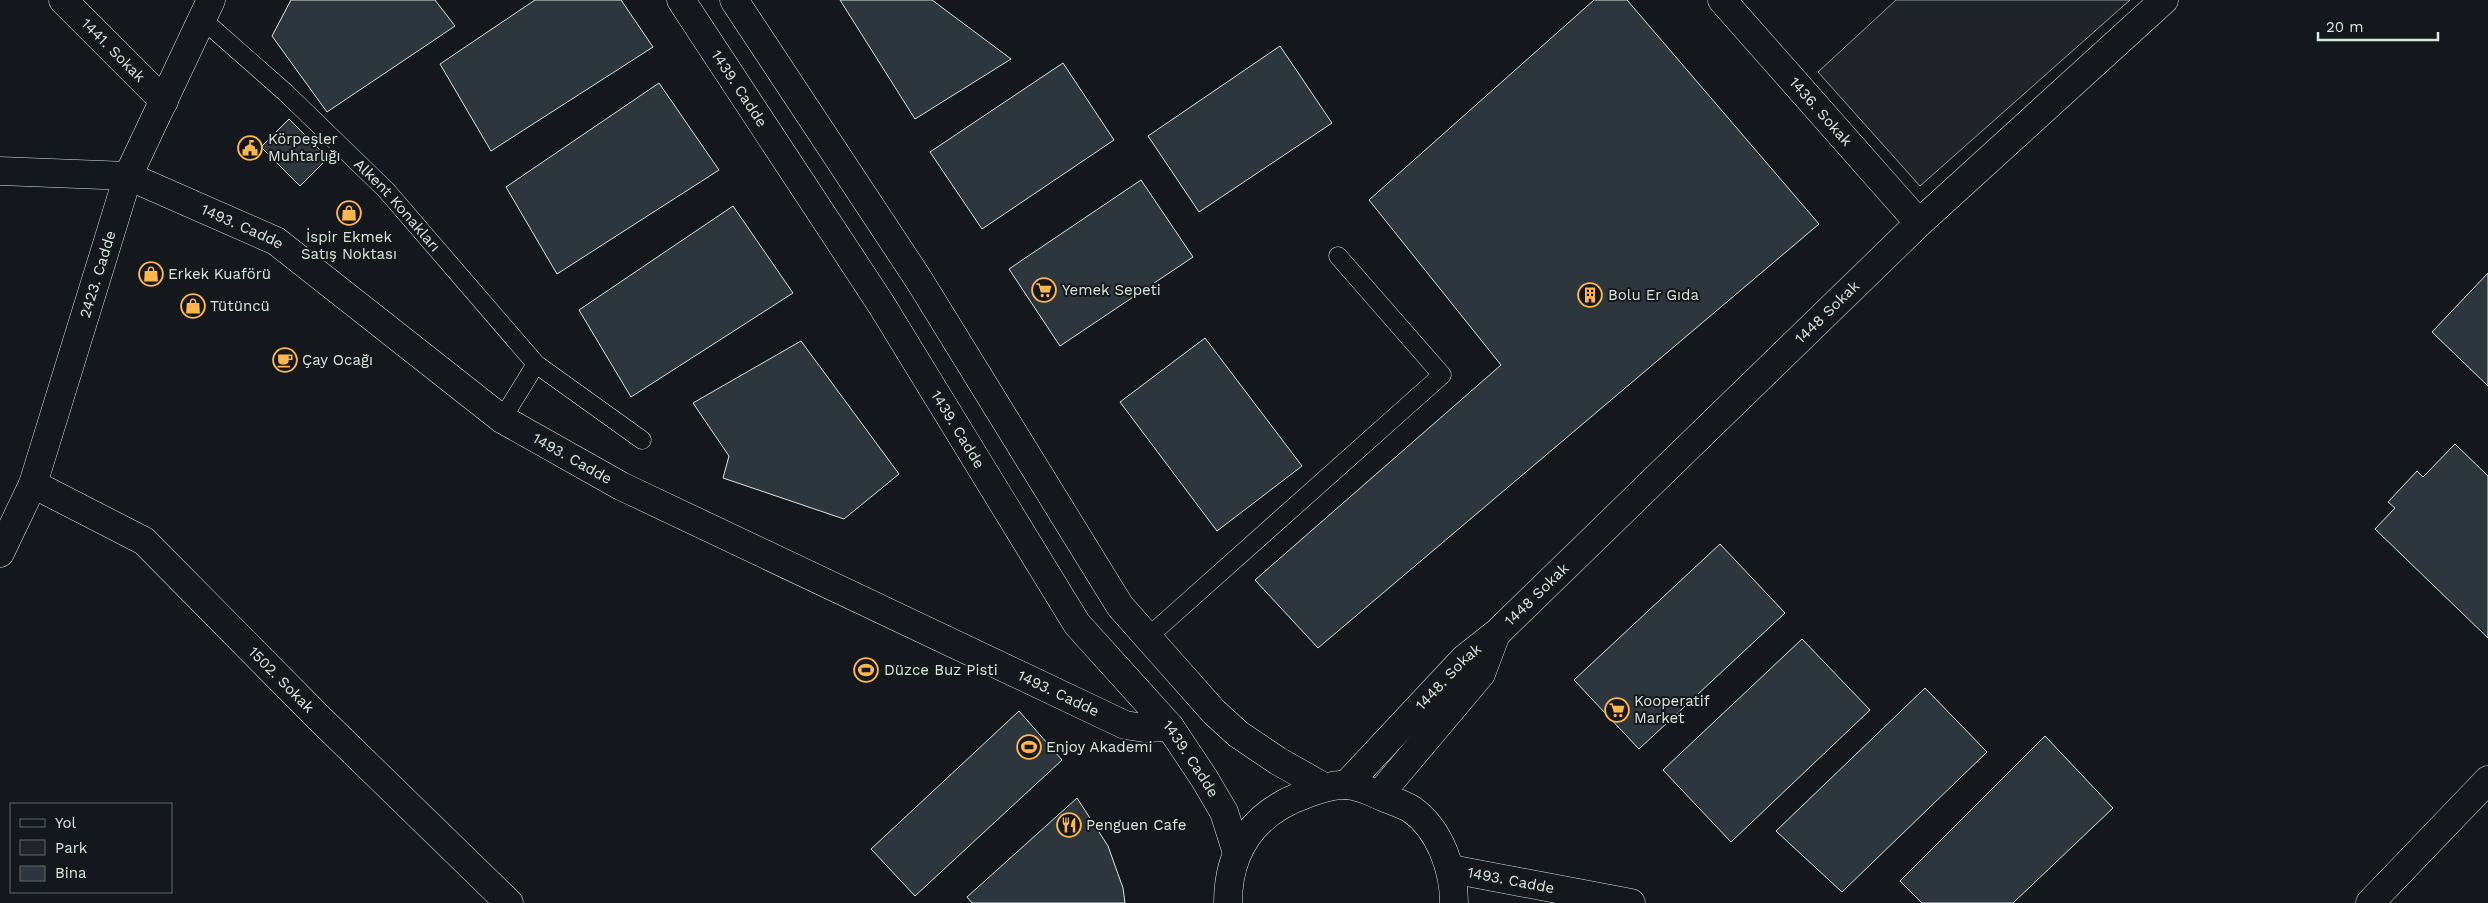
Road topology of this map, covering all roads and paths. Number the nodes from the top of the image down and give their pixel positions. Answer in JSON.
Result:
{"nodes":[{"id":1,"x":63,"y":0,"type":"edge"},
{"id":2,"x":681,"y":0,"type":"edge"},
{"id":3,"x":734,"y":0,"type":"edge"},
{"id":4,"x":1722,"y":0,"type":"edge"},
{"id":5,"x":2164,"y":0,"type":"edge"},
{"id":6,"x":206,"y":9,"type":"edge"},
{"id":7,"x":164,"y":101,"type":"junction"},
{"id":8,"x":0,"y":171,"type":"edge"},
{"id":9,"x":128,"y":176,"type":"junction"},
{"id":10,"x":1920,"y":222,"type":"junction"},
{"id":11,"x":1338,"y":256,"type":"dead end"},
{"id":12,"x":536,"y":364,"type":"junction"},
{"id":13,"x":502,"y":419,"type":"junction"},
{"id":14,"x":642,"y":440,"type":"dead end"},
{"id":15,"x":33,"y":484,"type":"junction"},
{"id":16,"x":0,"y":553,"type":"edge"},
{"id":17,"x":1497,"y":633,"type":"junction"},
{"id":18,"x":1148,"y":637,"type":"junction"},
{"id":19,"x":1170,"y":727,"type":"junction"},
{"id":20,"x":2488,"y":780,"type":"edge"},
{"id":21,"x":1335,"y":786,"type":"junction"},
{"id":22,"x":1379,"y":796,"type":"junction"},
{"id":23,"x":1237,"y":853,"type":"junction"},
{"id":24,"x":1451,"y":869,"type":"junction"},
{"id":25,"x":509,"y":903,"type":"edge"},
{"id":26,"x":1228,"y":903,"type":"edge"},
{"id":27,"x":1454,"y":903,"type":"edge"},
{"id":28,"x":1631,"y":903,"type":"edge"},
{"id":29,"x":2370,"y":903,"type":"edge"}],
"edges":[{"from":1,"to":7,"type":"street","name":"1441. Sokak"},
{"from":2,"to":19,"type":"street","name":"1439. Cadde"},
{"from":3,"to":18,"type":"street"},
{"from":4,"to":10,"type":"street","name":"1436. Sokak"},
{"from":5,"to":10,"type":"street","name":"1448 Sokak"},
{"from":6,"to":7,"type":"street","name":"2423. Cadde"},
{"from":6,"to":12,"type":"lane","name":"Alkent Konakları"},
{"from":7,"to":9,"type":"street","name":"2423. Cadde"},
{"from":8,"to":9,"type":"street","name":"1493. Cadde"},
{"from":9,"to":13,"type":"street","name":"1493. Cadde"},
{"from":9,"to":15,"type":"street","name":"2423. Cadde"},
{"from":10,"to":17,"type":"street","name":"1448 Sokak"},
{"from":11,"to":18,"type":"lane"},
{"from":12,"to":13,"type":"lane"},
{"from":12,"to":14,"type":"lane","name":"Alkent Konakları"},
{"from":13,"to":19,"type":"street","name":"1493. Cadde"},
{"from":15,"to":16,"type":"street","name":"2423. Cadde"},
{"from":15,"to":25,"type":"street","name":"1502. Sokak"},
{"from":17,"to":21,"type":"street","name":"1448. Sokak"},
{"from":17,"to":22,"type":"street","name":"1448. Sokak"},
{"from":18,"to":21,"type":"street"},
{"from":19,"to":23,"type":"street","name":"1439. Cadde"},
{"from":20,"to":29,"type":"street"},
{"from":21,"to":22,"type":"street"},
{"from":21,"to":23,"type":"street"},
{"from":22,"to":24,"type":"street"},
{"from":23,"to":26,"type":"street"},
{"from":24,"to":27,"type":"street"},
{"from":24,"to":28,"type":"street","name":"1493. Cadde"}]}
